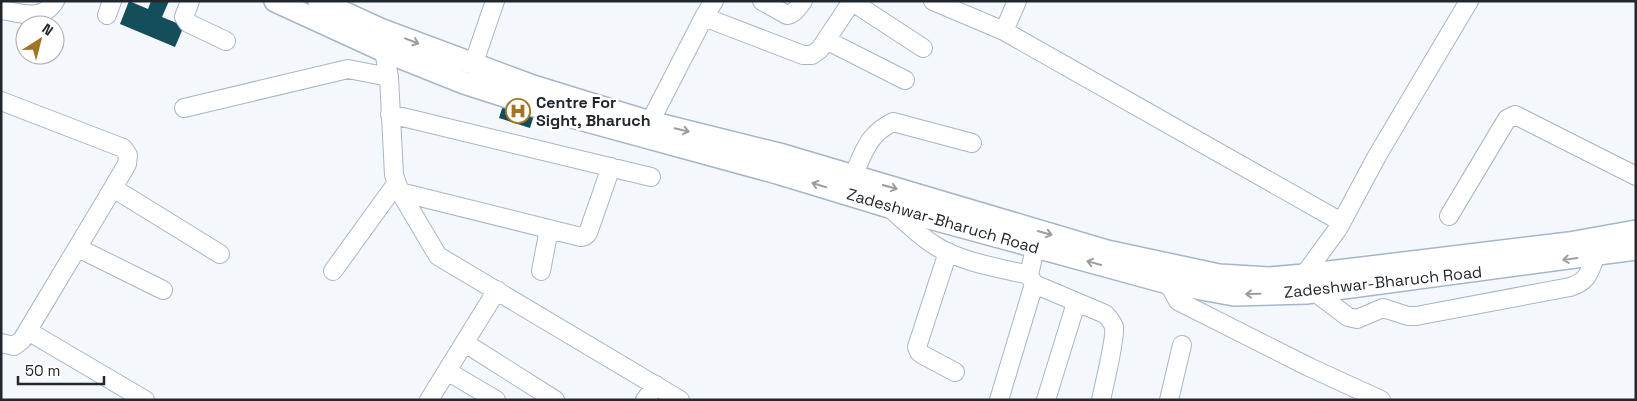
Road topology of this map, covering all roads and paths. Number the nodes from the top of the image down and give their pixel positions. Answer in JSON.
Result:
{"nodes":[{"id":1,"x":55,"y":1,"type":"edge"},
{"id":2,"x":190,"y":1,"type":"edge"},
{"id":3,"x":275,"y":1,"type":"edge"},
{"id":4,"x":495,"y":1,"type":"edge"},
{"id":5,"x":714,"y":1,"type":"edge"},
{"id":6,"x":762,"y":1,"type":"edge"},
{"id":7,"x":803,"y":1,"type":"edge"},
{"id":8,"x":852,"y":1,"type":"edge"},
{"id":9,"x":933,"y":1,"type":"edge"},
{"id":10,"x":1017,"y":1,"type":"edge"},
{"id":11,"x":1469,"y":1,"type":"edge"},
{"id":12,"x":331,"y":4,"type":"edge"},
{"id":13,"x":1,"y":10,"type":"edge"},
{"id":14,"x":704,"y":17,"type":"junction"},
{"id":15,"x":380,"y":29,"type":"junction"},
{"id":16,"x":1004,"y":31,"type":"junction"},
{"id":17,"x":826,"y":40,"type":"junction"},
{"id":18,"x":226,"y":41,"type":"dead end"},
{"id":19,"x":923,"y":48,"type":"dead end"},
{"id":20,"x":384,"y":51,"type":"junction"},
{"id":21,"x":473,"y":65,"type":"junction"},
{"id":22,"x":388,"y":77,"type":"junction"},
{"id":23,"x":904,"y":80,"type":"dead end"},
{"id":24,"x":1,"y":101,"type":"edge"},
{"id":25,"x":184,"y":108,"type":"dead end"},
{"id":26,"x":390,"y":114,"type":"junction"},
{"id":27,"x":650,"y":122,"type":"junction"},
{"id":28,"x":972,"y":143,"type":"dead end"},
{"id":29,"x":611,"y":167,"type":"junction"},
{"id":30,"x":853,"y":176,"type":"junction"},
{"id":31,"x":1636,"y":176,"type":"edge"},
{"id":32,"x":651,"y":177,"type":"dead end"},
{"id":33,"x":113,"y":188,"type":"junction"},
{"id":34,"x":398,"y":188,"type":"junction"},
{"id":35,"x":888,"y":206,"type":"junction"},
{"id":36,"x":1449,"y":216,"type":"dead end"},
{"id":37,"x":1340,"y":225,"type":"junction"},
{"id":38,"x":549,"y":229,"type":"junction"},
{"id":39,"x":1636,"y":230,"type":"edge"},
{"id":40,"x":78,"y":248,"type":"junction"},
{"id":41,"x":1035,"y":248,"type":"junction"},
{"id":42,"x":1636,"y":249,"type":"edge"},
{"id":43,"x":948,"y":252,"type":"junction"},
{"id":44,"x":220,"y":254,"type":"dead end"},
{"id":45,"x":1596,"y":255,"type":"junction"},
{"id":46,"x":333,"y":271,"type":"dead end"},
{"id":47,"x":541,"y":271,"type":"dead end"},
{"id":48,"x":1032,"y":280,"type":"junction"},
{"id":49,"x":1168,"y":284,"type":"junction"},
{"id":50,"x":1306,"y":287,"type":"junction"},
{"id":51,"x":163,"y":290,"type":"dead end"},
{"id":52,"x":497,"y":290,"type":"junction"},
{"id":53,"x":1076,"y":303,"type":"junction"},
{"id":54,"x":28,"y":331,"type":"junction"},
{"id":55,"x":1,"y":343,"type":"edge"},
{"id":56,"x":465,"y":343,"type":"junction"},
{"id":57,"x":1182,"y":344,"type":"dead end"},
{"id":58,"x":447,"y":371,"type":"junction"},
{"id":59,"x":955,"y":372,"type":"dead end"},
{"id":60,"x":656,"y":385,"type":"junction"},
{"id":61,"x":145,"y":400,"type":"edge"},
{"id":62,"x":429,"y":400,"type":"edge"},
{"id":63,"x":496,"y":400,"type":"edge"},
{"id":64,"x":555,"y":400,"type":"edge"},
{"id":65,"x":645,"y":400,"type":"edge"},
{"id":66,"x":680,"y":400,"type":"edge"},
{"id":67,"x":999,"y":400,"type":"edge"},
{"id":68,"x":1046,"y":400,"type":"edge"},
{"id":69,"x":1101,"y":400,"type":"edge"},
{"id":70,"x":1169,"y":400,"type":"edge"},
{"id":71,"x":1381,"y":400,"type":"edge"}],
"edges":[{"from":1,"to":13,"type":"street"},
{"from":2,"to":18,"type":"street"},
{"from":3,"to":20,"type":"main road","name":"Zadeshwar-Bharuch Road"},
{"from":4,"to":21,"type":"street"},
{"from":5,"to":14,"type":"street"},
{"from":6,"to":7,"type":"street"},
{"from":8,"to":17,"type":"street"},
{"from":8,"to":19,"type":"street"},
{"from":9,"to":16,"type":"street"},
{"from":10,"to":16,"type":"street"},
{"from":11,"to":37,"type":"street"},
{"from":12,"to":15,"type":"main road","name":"Zadeshwar-Bharuch Road"},
{"from":14,"to":17,"type":"street"},
{"from":14,"to":27,"type":"street"},
{"from":15,"to":20,"type":"street"},
{"from":15,"to":21,"type":"main road","name":"Zadeshwar-Bharuch Road","one_way":true},
{"from":16,"to":37,"type":"street"},
{"from":17,"to":23,"type":"street"},
{"from":20,"to":22,"type":"street"},
{"from":35,"to":20,"type":"main road","name":"Zadeshwar-Bharuch Road","one_way":true},
{"from":21,"to":27,"type":"main road","name":"Zadeshwar-Bharuch Road"},
{"from":22,"to":25,"type":"street"},
{"from":22,"to":26,"type":"street"},
{"from":24,"to":33,"type":"street"},
{"from":26,"to":29,"type":"street"},
{"from":26,"to":34,"type":"street"},
{"from":27,"to":30,"type":"main road","name":"Zadeshwar-Bharuch Road","one_way":true},
{"from":28,"to":30,"type":"street"},
{"from":29,"to":32,"type":"street"},
{"from":29,"to":38,"type":"street"},
{"from":30,"to":50,"type":"main road","name":"Zadeshwar-Bharuch Road","one_way":true},
{"from":31,"to":36,"type":"street"},
{"from":33,"to":40,"type":"street"},
{"from":33,"to":44,"type":"street"},
{"from":34,"to":38,"type":"street"},
{"from":34,"to":46,"type":"street"},
{"from":34,"to":52,"type":"street"},
{"from":35,"to":41,"type":"main road","name":"Zadeshwar-Bharuch Road"},
{"from":35,"to":43,"type":"street"},
{"from":37,"to":50,"type":"street"},
{"from":38,"to":47,"type":"street"},
{"from":39,"to":50,"type":"main road","name":"Zadeshwar-Bharuch Road"},
{"from":40,"to":51,"type":"street"},
{"from":40,"to":54,"type":"street"},
{"from":41,"to":48,"type":"street"},
{"from":49,"to":41,"type":"main road","name":"Zadeshwar-Bharuch Road","one_way":true},
{"from":42,"to":45,"type":"main road","name":"Zadeshwar-Bharuch Road"},
{"from":43,"to":48,"type":"street"},
{"from":43,"to":59,"type":"street"},
{"from":45,"to":50,"type":"main road","name":"Zadeshwar-Bharuch Road","one_way":true},
{"from":45,"to":50,"type":"street"},
{"from":48,"to":53,"type":"street"},
{"from":48,"to":67,"type":"street"},
{"from":50,"to":49,"type":"main road","name":"Zadeshwar-Bharuch Road","one_way":true},
{"from":49,"to":71,"type":"street"},
{"from":52,"to":56,"type":"street"},
{"from":52,"to":60,"type":"street"},
{"from":53,"to":68,"type":"street"},
{"from":53,"to":69,"type":"street"},
{"from":54,"to":55,"type":"street"},
{"from":54,"to":61,"type":"street"},
{"from":56,"to":58,"type":"street"},
{"from":56,"to":64,"type":"street"},
{"from":57,"to":70,"type":"street"},
{"from":58,"to":62,"type":"street"},
{"from":58,"to":63,"type":"street"},
{"from":60,"to":65,"type":"street"},
{"from":60,"to":66,"type":"street"}]}
